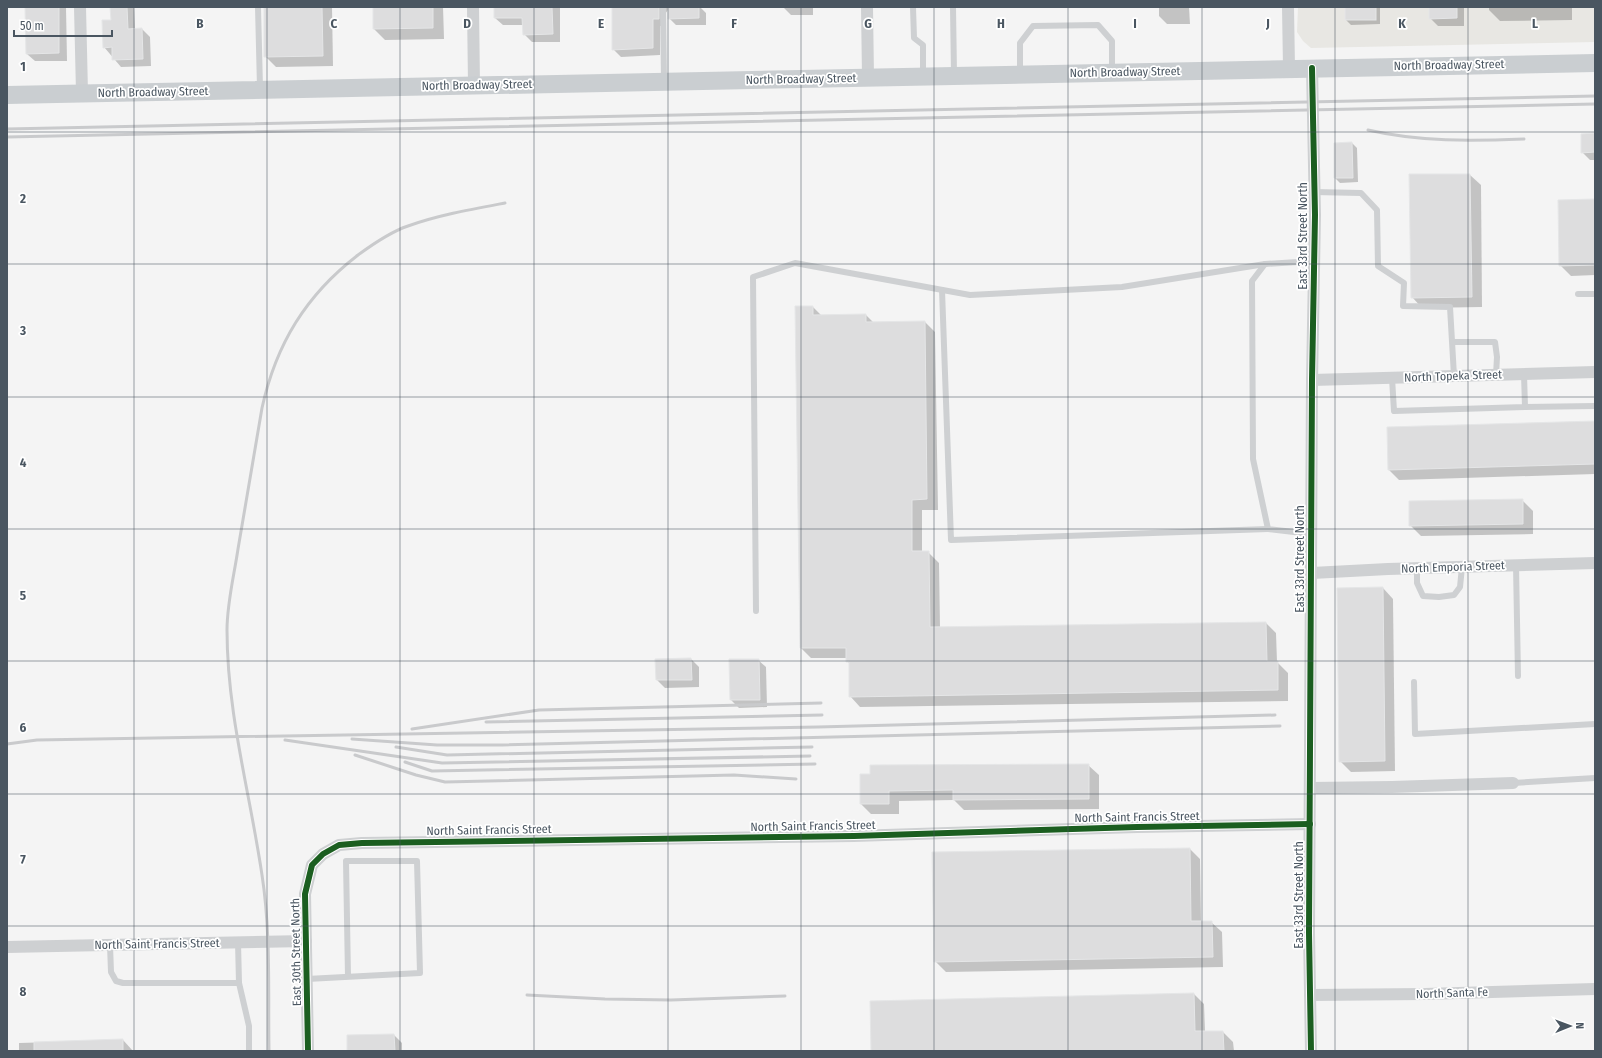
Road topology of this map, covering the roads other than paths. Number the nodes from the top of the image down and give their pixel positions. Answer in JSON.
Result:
{"nodes":[{"id":1,"x":80,"y":7,"type":"edge"},
{"id":2,"x":258,"y":7,"type":"edge"},
{"id":3,"x":473,"y":7,"type":"edge"},
{"id":4,"x":663,"y":7,"type":"edge"},
{"id":5,"x":867,"y":7,"type":"edge"},
{"id":6,"x":913,"y":7,"type":"edge"},
{"id":7,"x":953,"y":7,"type":"edge"},
{"id":8,"x":1288,"y":7,"type":"edge"},
{"id":9,"x":1595,"y":62,"type":"edge"},
{"id":10,"x":1289,"y":68,"type":"junction"},
{"id":11,"x":1312,"y":68,"type":"junction"},
{"id":12,"x":1112,"y":72,"type":"junction"},
{"id":13,"x":1020,"y":74,"type":"junction"},
{"id":14,"x":923,"y":76,"type":"junction"},
{"id":15,"x":954,"y":76,"type":"junction"},
{"id":16,"x":868,"y":77,"type":"junction"},
{"id":17,"x":664,"y":81,"type":"junction"},
{"id":18,"x":474,"y":85,"type":"junction"},
{"id":19,"x":260,"y":90,"type":"junction"},
{"id":20,"x":82,"y":94,"type":"junction"},
{"id":21,"x":7,"y":95,"type":"edge"},
{"id":22,"x":1314,"y":192,"type":"junction"},
{"id":23,"x":1314,"y":261,"type":"junction"},
{"id":24,"x":1266,"y":264,"type":"junction"},
{"id":25,"x":942,"y":290,"type":"junction"},
{"id":26,"x":1578,"y":294,"type":"dead end"},
{"id":27,"x":1595,"y":294,"type":"edge"},
{"id":28,"x":1452,"y":342,"type":"junction"},
{"id":29,"x":1595,"y":372,"type":"edge"},
{"id":30,"x":1524,"y":374,"type":"junction"},
{"id":31,"x":1496,"y":375,"type":"junction"},
{"id":32,"x":1454,"y":376,"type":"junction"},
{"id":33,"x":1392,"y":378,"type":"junction"},
{"id":34,"x":1312,"y":380,"type":"junction"},
{"id":35,"x":1595,"y":406,"type":"edge"},
{"id":36,"x":1524,"y":407,"type":"junction"},
{"id":37,"x":1268,"y":529,"type":"junction"},
{"id":38,"x":1312,"y":534,"type":"junction"},
{"id":39,"x":1595,"y":563,"type":"edge"},
{"id":40,"x":1516,"y":565,"type":"junction"},
{"id":41,"x":1462,"y":566,"type":"junction"},
{"id":42,"x":1417,"y":568,"type":"junction"},
{"id":43,"x":1312,"y":573,"type":"junction"},
{"id":44,"x":756,"y":611,"type":"dead end"},
{"id":45,"x":1518,"y":676,"type":"dead end"},
{"id":46,"x":1414,"y":682,"type":"dead end"},
{"id":47,"x":1595,"y":724,"type":"edge"},
{"id":48,"x":1595,"y":778,"type":"edge"},
{"id":49,"x":1513,"y":783,"type":"joint"},
{"id":50,"x":1310,"y":788,"type":"junction"},
{"id":51,"x":1310,"y":824,"type":"junction"},
{"id":52,"x":320,"y":856,"type":"joint"},
{"id":53,"x":306,"y":941,"type":"junction"},
{"id":54,"x":238,"y":942,"type":"junction"},
{"id":55,"x":110,"y":945,"type":"junction"},
{"id":56,"x":7,"y":947,"type":"edge"},
{"id":57,"x":348,"y":977,"type":"junction"},
{"id":58,"x":307,"y":979,"type":"junction"},
{"id":59,"x":239,"y":983,"type":"junction"},
{"id":60,"x":1595,"y":988,"type":"edge"},
{"id":61,"x":1310,"y":995,"type":"junction"},
{"id":62,"x":249,"y":1051,"type":"edge"},
{"id":63,"x":308,"y":1051,"type":"edge"},
{"id":64,"x":1311,"y":1051,"type":"edge"}],
"edges":[{"from":1,"to":20,"type":"street"},
{"from":2,"to":19,"type":"lane"},
{"from":3,"to":18,"type":"street"},
{"from":4,"to":17,"type":"lane"},
{"from":5,"to":16,"type":"street"},
{"from":6,"to":14,"type":"lane"},
{"from":7,"to":15,"type":"lane"},
{"from":8,"to":10,"type":"street"},
{"from":9,"to":11,"type":"main road","name":"North Broadway Street"},
{"from":10,"to":11,"type":"main road","name":"North Broadway Street"},
{"from":10,"to":12,"type":"main road","name":"North Broadway Street"},
{"from":11,"to":22,"type":"street","name":"East 33rd Street North"},
{"from":12,"to":13,"type":"main road","name":"North Broadway Street"},
{"from":12,"to":13,"type":"lane"},
{"from":13,"to":15,"type":"main road","name":"North Broadway Street"},
{"from":14,"to":15,"type":"main road","name":"North Broadway Street"},
{"from":14,"to":16,"type":"main road","name":"North Broadway Street"},
{"from":16,"to":17,"type":"main road","name":"North Broadway Street"},
{"from":17,"to":18,"type":"main road","name":"North Broadway Street"},
{"from":18,"to":19,"type":"main road","name":"North Broadway Street"},
{"from":19,"to":20,"type":"main road","name":"North Broadway Street"},
{"from":20,"to":21,"type":"main road","name":"North Broadway Street"},
{"from":22,"to":23,"type":"street","name":"East 33rd Street North"},
{"from":22,"to":28,"type":"lane"},
{"from":23,"to":24,"type":"lane"},
{"from":23,"to":34,"type":"street","name":"East 33rd Street North"},
{"from":24,"to":25,"type":"lane"},
{"from":24,"to":37,"type":"lane"},
{"from":25,"to":37,"type":"lane"},
{"from":25,"to":44,"type":"lane"},
{"from":26,"to":27,"type":"lane"},
{"from":28,"to":31,"type":"lane"},
{"from":28,"to":32,"type":"lane"},
{"from":29,"to":30,"type":"street","name":"North Topeka Street"},
{"from":30,"to":31,"type":"street","name":"North Topeka Street"},
{"from":30,"to":36,"type":"lane"},
{"from":31,"to":32,"type":"street","name":"North Topeka Street"},
{"from":32,"to":33,"type":"street","name":"North Topeka Street"},
{"from":33,"to":34,"type":"street","name":"North Topeka Street"},
{"from":33,"to":36,"type":"lane"},
{"from":34,"to":38,"type":"street","name":"East 33rd Street North"},
{"from":35,"to":36,"type":"lane"},
{"from":37,"to":38,"type":"lane"},
{"from":38,"to":43,"type":"street","name":"East 33rd Street North"},
{"from":39,"to":40,"type":"street","name":"North Emporia Street"},
{"from":40,"to":41,"type":"street","name":"North Emporia Street"},
{"from":40,"to":45,"type":"lane"},
{"from":41,"to":42,"type":"street","name":"North Emporia Street"},
{"from":41,"to":42,"type":"lane"},
{"from":42,"to":43,"type":"street","name":"North Emporia Street"},
{"from":43,"to":50,"type":"street","name":"East 33rd Street North"},
{"from":46,"to":47,"type":"lane"},
{"from":48,"to":49,"type":"lane"},
{"from":49,"to":50,"type":"street"},
{"from":50,"to":51,"type":"street","name":"East 33rd Street North"},
{"from":51,"to":52,"type":"street","name":"North Saint Francis Street"},
{"from":51,"to":61,"type":"street","name":"East 33rd Street North"},
{"from":52,"to":53,"type":"street","name":"East 30th Street North"},
{"from":53,"to":54,"type":"street","name":"North Saint Francis Street"},
{"from":53,"to":58,"type":"street","name":"East 30th Street North"},
{"from":54,"to":55,"type":"street","name":"North Saint Francis Street"},
{"from":54,"to":59,"type":"lane"},
{"from":55,"to":56,"type":"street","name":"North Saint Francis Street"},
{"from":55,"to":59,"type":"lane"},
{"from":57,"to":57,"type":"lane"},
{"from":57,"to":58,"type":"lane"},
{"from":58,"to":63,"type":"street","name":"East 30th Street North"},
{"from":59,"to":62,"type":"lane"},
{"from":60,"to":61,"type":"street","name":"North Santa Fe"},
{"from":61,"to":64,"type":"street","name":"East 33rd Street North"}]}
